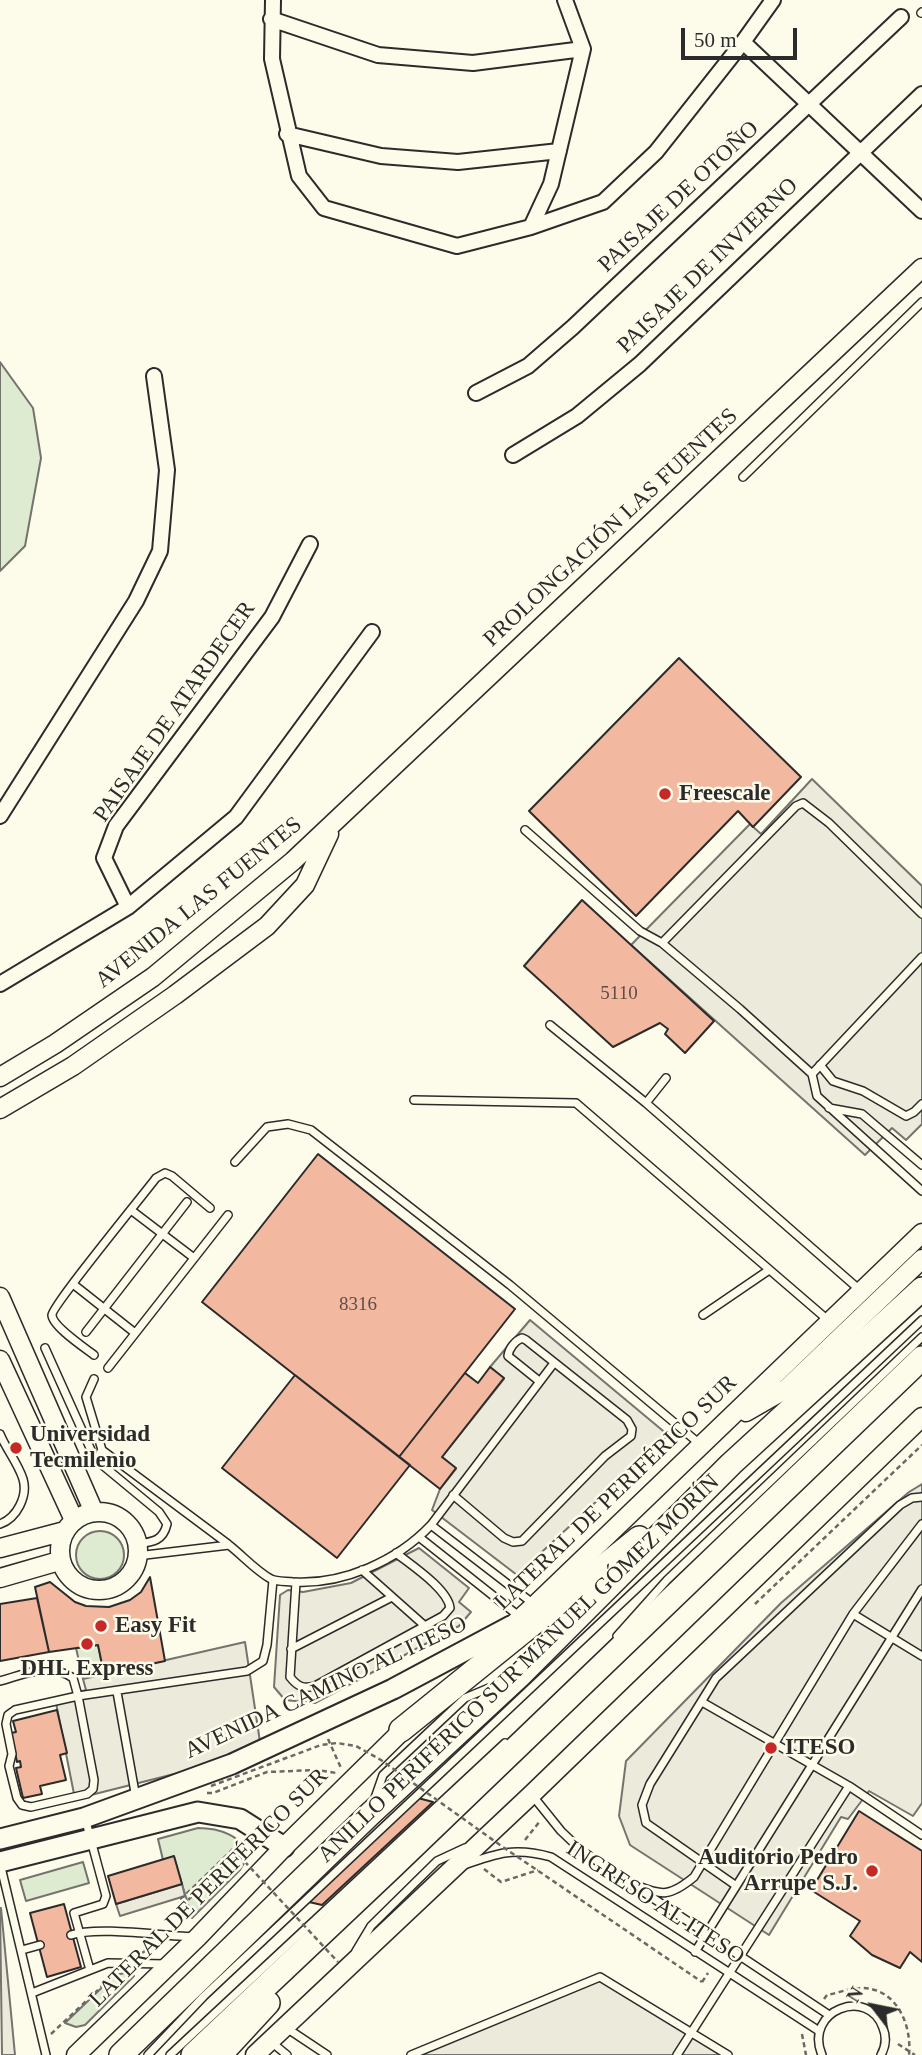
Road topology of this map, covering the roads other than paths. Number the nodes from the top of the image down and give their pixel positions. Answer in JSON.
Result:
{"nodes":[{"id":1,"x":273,"y":0,"type":"edge"},
{"id":2,"x":565,"y":0,"type":"edge"},
{"id":3,"x":773,"y":0,"type":"edge"},
{"id":4,"x":901,"y":17,"type":"dead end"},
{"id":5,"x":271,"y":19,"type":"junction"},
{"id":6,"x":743,"y":42,"type":"junction"},
{"id":7,"x":583,"y":49,"type":"junction"},
{"id":8,"x":922,"y":94,"type":"edge"},
{"id":9,"x":811,"y":104,"type":"junction"},
{"id":10,"x":287,"y":134,"type":"junction"},
{"id":11,"x":559,"y":151,"type":"junction"},
{"id":12,"x":861,"y":152,"type":"junction"},
{"id":13,"x":922,"y":211,"type":"edge"},
{"id":14,"x":531,"y":227,"type":"junction"},
{"id":15,"x":922,"y":268,"type":"edge"},
{"id":16,"x":922,"y":302,"type":"edge"},
{"id":17,"x":154,"y":376,"type":"dead end"},
{"id":18,"x":477,"y":393,"type":"dead end"},
{"id":19,"x":513,"y":455,"type":"dead end"},
{"id":20,"x":743,"y":477,"type":"dead end"},
{"id":21,"x":310,"y":544,"type":"dead end"},
{"id":22,"x":372,"y":632,"type":"dead end"},
{"id":23,"x":0,"y":816,"type":"edge"},
{"id":24,"x":333,"y":824,"type":"junction"},
{"id":25,"x":525,"y":830,"type":"dead end"},
{"id":26,"x":128,"y":906,"type":"junction"},
{"id":27,"x":922,"y":914,"type":"edge"},
{"id":28,"x":662,"y":943,"type":"junction"},
{"id":29,"x":922,"y":957,"type":"edge"},
{"id":30,"x":0,"y":984,"type":"edge"},
{"id":31,"x":550,"y":1025,"type":"dead end"},
{"id":32,"x":820,"y":1065,"type":"junction"},
{"id":33,"x":812,"y":1074,"type":"junction"},
{"id":34,"x":0,"y":1077,"type":"edge"},
{"id":35,"x":666,"y":1078,"type":"dead end"},
{"id":36,"x":414,"y":1100,"type":"dead end"},
{"id":37,"x":646,"y":1103,"type":"junction"},
{"id":38,"x":922,"y":1104,"type":"edge"},
{"id":39,"x":829,"y":1108,"type":"junction"},
{"id":40,"x":0,"y":1109,"type":"edge"},
{"id":41,"x":235,"y":1162,"type":"dead end"},
{"id":42,"x":922,"y":1165,"type":"edge"},
{"id":43,"x":922,"y":1191,"type":"edge"},
{"id":44,"x":187,"y":1202,"type":"dead end"},
{"id":45,"x":210,"y":1208,"type":"dead end"},
{"id":46,"x":131,"y":1210,"type":"junction"},
{"id":47,"x":228,"y":1214,"type":"dead end"},
{"id":48,"x":922,"y":1233,"type":"edge"},
{"id":49,"x":162,"y":1234,"type":"junction"},
{"id":50,"x":194,"y":1258,"type":"junction"},
{"id":51,"x":922,"y":1259,"type":"edge"},
{"id":52,"x":769,"y":1269,"type":"junction"},
{"id":53,"x":73,"y":1284,"type":"junction"},
{"id":54,"x":922,"y":1289,"type":"edge"},
{"id":55,"x":862,"y":1292,"type":"junction"},
{"id":56,"x":0,"y":1297,"type":"edge"},
{"id":57,"x":104,"y":1309,"type":"junction"},
{"id":58,"x":703,"y":1315,"type":"dead end"},
{"id":59,"x":922,"y":1320,"type":"edge"},
{"id":60,"x":829,"y":1321,"type":"junction"},
{"id":61,"x":86,"y":1332,"type":"dead end"},
{"id":62,"x":135,"y":1333,"type":"junction"},
{"id":63,"x":922,"y":1337,"type":"edge"},
{"id":64,"x":45,"y":1348,"type":"dead end"},
{"id":65,"x":94,"y":1355,"type":"dead end"},
{"id":66,"x":922,"y":1358,"type":"edge"},
{"id":67,"x":0,"y":1360,"type":"edge"},
{"id":68,"x":554,"y":1363,"type":"junction"},
{"id":69,"x":108,"y":1368,"type":"dead end"},
{"id":70,"x":94,"y":1379,"type":"dead end"},
{"id":71,"x":539,"y":1381,"type":"junction"},
{"id":72,"x":922,"y":1417,"type":"edge"},
{"id":73,"x":725,"y":1423,"type":"junction"},
{"id":74,"x":0,"y":1434,"type":"edge"},
{"id":75,"x":702,"y":1445,"type":"junction"},
{"id":76,"x":102,"y":1450,"type":"junction"},
{"id":77,"x":95,"y":1460,"type":"junction"},
{"id":78,"x":731,"y":1464,"type":"junction"},
{"id":79,"x":453,"y":1495,"type":"junction"},
{"id":80,"x":922,"y":1497,"type":"edge"},
{"id":81,"x":94,"y":1511,"type":"junction"},
{"id":82,"x":0,"y":1524,"type":"edge"},
{"id":83,"x":922,"y":1524,"type":"edge"},
{"id":84,"x":431,"y":1525,"type":"junction"},
{"id":85,"x":69,"y":1526,"type":"junction"},
{"id":86,"x":419,"y":1537,"type":"junction"},
{"id":87,"x":229,"y":1545,"type":"junction"},
{"id":88,"x":0,"y":1548,"type":"edge"},
{"id":89,"x":137,"y":1550,"type":"junction"},
{"id":90,"x":396,"y":1553,"type":"junction"},
{"id":91,"x":60,"y":1561,"type":"junction"},
{"id":92,"x":362,"y":1570,"type":"junction"},
{"id":93,"x":0,"y":1578,"type":"edge"},
{"id":94,"x":273,"y":1580,"type":"junction"},
{"id":95,"x":296,"y":1582,"type":"junction"},
{"id":96,"x":922,"y":1589,"type":"edge"},
{"id":97,"x":393,"y":1597,"type":"junction"},
{"id":98,"x":535,"y":1605,"type":"junction"},
{"id":99,"x":853,"y":1614,"type":"junction"},
{"id":100,"x":516,"y":1622,"type":"junction"},
{"id":101,"x":425,"y":1626,"type":"junction"},
{"id":102,"x":891,"y":1638,"type":"junction"},
{"id":103,"x":607,"y":1648,"type":"dead end"},
{"id":104,"x":292,"y":1649,"type":"junction"},
{"id":105,"x":922,"y":1656,"type":"edge"},
{"id":106,"x":0,"y":1681,"type":"edge"},
{"id":107,"x":117,"y":1692,"type":"junction"},
{"id":108,"x":78,"y":1696,"type":"junction"},
{"id":109,"x":702,"y":1702,"type":"junction"},
{"id":110,"x":401,"y":1731,"type":"junction"},
{"id":111,"x":516,"y":1732,"type":"dead end"},
{"id":112,"x":773,"y":1743,"type":"junction"},
{"id":113,"x":811,"y":1764,"type":"junction"},
{"id":114,"x":849,"y":1786,"type":"junction"},
{"id":115,"x":532,"y":1794,"type":"junction"},
{"id":116,"x":136,"y":1799,"type":"junction"},
{"id":117,"x":85,"y":1818,"type":"junction"},
{"id":118,"x":921,"y":1832,"type":"edge"},
{"id":119,"x":0,"y":1839,"type":"edge"},
{"id":120,"x":90,"y":1839,"type":"junction"},
{"id":121,"x":485,"y":1839,"type":"junction"},
{"id":122,"x":284,"y":1847,"type":"junction"},
{"id":123,"x":0,"y":1862,"type":"edge"},
{"id":124,"x":701,"y":1862,"type":"junction"},
{"id":125,"x":390,"y":1869,"type":"junction"},
{"id":126,"x":450,"y":1871,"type":"junction"},
{"id":127,"x":627,"y":1882,"type":"junction"},
{"id":128,"x":735,"y":1885,"type":"junction"},
{"id":129,"x":79,"y":1932,"type":"junction"},
{"id":130,"x":707,"y":1934,"type":"junction"},
{"id":131,"x":71,"y":1935,"type":"dead end"},
{"id":132,"x":198,"y":1937,"type":"junction"},
{"id":133,"x":40,"y":1945,"type":"dead end"},
{"id":134,"x":22,"y":1951,"type":"junction"},
{"id":135,"x":695,"y":1952,"type":"junction"},
{"id":136,"x":742,"y":1957,"type":"junction"},
{"id":137,"x":171,"y":1964,"type":"junction"},
{"id":138,"x":342,"y":1966,"type":"junction"},
{"id":139,"x":90,"y":1970,"type":"junction"},
{"id":140,"x":730,"y":1975,"type":"junction"},
{"id":141,"x":32,"y":1993,"type":"junction"},
{"id":142,"x":829,"y":2015,"type":"junction"},
{"id":143,"x":284,"y":2027,"type":"junction"},
{"id":144,"x":819,"y":2031,"type":"junction"},
{"id":145,"x":692,"y":2033,"type":"junction"},
{"id":146,"x":270,"y":2041,"type":"junction"},
{"id":147,"x":46,"y":2055,"type":"edge"},
{"id":148,"x":76,"y":2055,"type":"edge"},
{"id":149,"x":121,"y":2055,"type":"edge"},
{"id":150,"x":148,"y":2055,"type":"edge"},
{"id":151,"x":170,"y":2055,"type":"edge"},
{"id":152,"x":193,"y":2055,"type":"edge"},
{"id":153,"x":220,"y":2055,"type":"edge"},
{"id":154,"x":255,"y":2055,"type":"edge"},
{"id":155,"x":287,"y":2055,"type":"edge"},
{"id":156,"x":327,"y":2055,"type":"edge"},
{"id":157,"x":411,"y":2055,"type":"edge"},
{"id":158,"x":677,"y":2055,"type":"edge"},
{"id":159,"x":728,"y":2055,"type":"edge"},
{"id":160,"x":822,"y":2055,"type":"edge"},
{"id":161,"x":881,"y":2055,"type":"edge"}],
"edges":[{"from":1,"to":5,"type":"street"},
{"from":2,"to":7,"type":"street"},
{"from":3,"to":6,"type":"street"},
{"from":4,"to":9,"type":"street","name":"PAISAJE DE OTOÑO"},
{"from":5,"to":7,"type":"street"},
{"from":5,"to":10,"type":"street"},
{"from":6,"to":9,"type":"street"},
{"from":6,"to":14,"type":"street"},
{"from":7,"to":11,"type":"street"},
{"from":8,"to":12,"type":"street","name":"PAISAJE DE INVIERNO"},
{"from":9,"to":12,"type":"street"},
{"from":9,"to":18,"type":"street","name":"PAISAJE DE OTOÑO"},
{"from":10,"to":11,"type":"street"},
{"from":10,"to":14,"type":"street"},
{"from":11,"to":14,"type":"street"},
{"from":12,"to":13,"type":"street"},
{"from":12,"to":19,"type":"street","name":"PAISAJE DE INVIERNO"},
{"from":15,"to":24,"type":"street","name":"PROLONGACIÓN LAS FUENTES"},
{"from":16,"to":20,"type":"lane"},
{"from":17,"to":23,"type":"street"},
{"from":21,"to":26,"type":"street","name":"PAISAJE DE ATARDECER"},
{"from":22,"to":26,"type":"street"},
{"from":24,"to":34,"type":"street","name":"AVENIDA LAS FUENTES"},
{"from":24,"to":40,"type":"street","name":"AVENIDA LAS FUENTES"},
{"from":25,"to":28,"type":"lane"},
{"from":26,"to":30,"type":"street"},
{"from":27,"to":28,"type":"lane"},
{"from":28,"to":33,"type":"lane"},
{"from":29,"to":32,"type":"lane"},
{"from":31,"to":37,"type":"lane"},
{"from":32,"to":33,"type":"lane"},
{"from":32,"to":38,"type":"lane"},
{"from":33,"to":39,"type":"lane"},
{"from":35,"to":37,"type":"lane"},
{"from":36,"to":52,"type":"lane"},
{"from":37,"to":55,"type":"lane"},
{"from":39,"to":42,"type":"lane"},
{"from":39,"to":43,"type":"lane"},
{"from":41,"to":75,"type":"lane"},
{"from":44,"to":49,"type":"lane"},
{"from":45,"to":46,"type":"lane"},
{"from":46,"to":49,"type":"lane"},
{"from":46,"to":53,"type":"lane"},
{"from":47,"to":50,"type":"lane"},
{"from":48,"to":55,"type":"street","name":"LATERAL DE PERIFÉRICO SUR"},
{"from":49,"to":50,"type":"lane"},
{"from":49,"to":57,"type":"lane"},
{"from":50,"to":62,"type":"lane"},
{"from":51,"to":73,"type":"street"},
{"from":52,"to":58,"type":"lane"},
{"from":52,"to":60,"type":"lane"},
{"from":53,"to":57,"type":"lane"},
{"from":53,"to":65,"type":"lane"},
{"from":54,"to":78,"type":"highway","name":"ANILLO PERIFÉRICO SUR MANUEL GÓMEZ MORÍN"},
{"from":55,"to":60,"type":"street","name":"LATERAL DE PERIFÉRICO SUR"},
{"from":56,"to":81,"type":"street"},
{"from":57,"to":61,"type":"lane"},
{"from":57,"to":62,"type":"lane"},
{"from":59,"to":150,"type":"lane"},
{"from":60,"to":73,"type":"street","name":"LATERAL DE PERIFÉRICO SUR"},
{"from":62,"to":69,"type":"lane"},
{"from":63,"to":103,"type":"lane"},
{"from":64,"to":77,"type":"lane"},
{"from":66,"to":125,"type":"highway"},
{"from":67,"to":85,"type":"street"},
{"from":68,"to":71,"type":"lane"},
{"from":68,"to":71,"type":"lane"},
{"from":68,"to":79,"type":"lane"},
{"from":70,"to":76,"type":"lane"},
{"from":71,"to":79,"type":"lane"},
{"from":72,"to":115,"type":"street"},
{"from":73,"to":75,"type":"street","name":"LATERAL DE PERIFÉRICO SUR"},
{"from":74,"to":82,"type":"lane"},
{"from":75,"to":98,"type":"street","name":"LATERAL DE PERIFÉRICO SUR"},
{"from":76,"to":77,"type":"lane"},
{"from":76,"to":87,"type":"lane"},
{"from":77,"to":89,"type":"lane"},
{"from":78,"to":110,"type":"highway"},
{"from":78,"to":149,"type":"highway","name":"ANILLO PERIFÉRICO SUR MANUEL GÓMEZ MORÍN"},
{"from":79,"to":84,"type":"lane"},
{"from":80,"to":109,"type":"lane"},
{"from":81,"to":85,"type":"street"},
{"from":81,"to":89,"type":"street"},
{"from":83,"to":99,"type":"lane"},
{"from":84,"to":86,"type":"lane"},
{"from":84,"to":98,"type":"lane"},
{"from":85,"to":88,"type":"street"},
{"from":85,"to":91,"type":"street"},
{"from":86,"to":90,"type":"lane"},
{"from":86,"to":100,"type":"lane"},
{"from":87,"to":89,"type":"lane"},
{"from":87,"to":94,"type":"lane"},
{"from":89,"to":91,"type":"street"},
{"from":90,"to":92,"type":"lane"},
{"from":90,"to":101,"type":"lane"},
{"from":91,"to":93,"type":"street"},
{"from":92,"to":95,"type":"lane"},
{"from":92,"to":97,"type":"lane"},
{"from":94,"to":95,"type":"lane"},
{"from":94,"to":107,"type":"lane"},
{"from":95,"to":104,"type":"lane"},
{"from":96,"to":102,"type":"lane"},
{"from":97,"to":101,"type":"lane"},
{"from":97,"to":104,"type":"lane"},
{"from":98,"to":100,"type":"street","name":"LATERAL DE PERIFÉRICO SUR"},
{"from":99,"to":102,"type":"lane"},
{"from":99,"to":112,"type":"lane"},
{"from":100,"to":110,"type":"street","name":"LATERAL DE PERIFÉRICO SUR"},
{"from":100,"to":116,"type":"main road","name":"AVENIDA CAMINO AL ITESO"},
{"from":101,"to":104,"type":"lane"},
{"from":102,"to":105,"type":"lane"},
{"from":102,"to":113,"type":"lane"},
{"from":106,"to":108,"type":"lane"},
{"from":107,"to":108,"type":"lane"},
{"from":107,"to":116,"type":"lane"},
{"from":108,"to":108,"type":"lane"},
{"from":109,"to":112,"type":"lane"},
{"from":109,"to":124,"type":"lane"},
{"from":110,"to":122,"type":"street","name":"LATERAL DE PERIFÉRICO SUR"},
{"from":111,"to":151,"type":"lane"},
{"from":112,"to":113,"type":"lane"},
{"from":112,"to":124,"type":"lane"},
{"from":113,"to":114,"type":"lane"},
{"from":113,"to":128,"type":"lane"},
{"from":114,"to":118,"type":"lane"},
{"from":114,"to":136,"type":"lane"},
{"from":115,"to":121,"type":"street"},
{"from":115,"to":127,"type":"lane","name":"INGRESO AL ITESO"},
{"from":116,"to":117,"type":"main road","name":"AVENIDA CAMINO AL ITESO"},
{"from":117,"to":119,"type":"main road","name":"AVENIDA CAMINO AL ITESO"},
{"from":117,"to":120,"type":"lane"},
{"from":120,"to":122,"type":"main road"},
{"from":120,"to":123,"type":"main road"},
{"from":120,"to":129,"type":"lane"},
{"from":121,"to":126,"type":"street"},
{"from":121,"to":138,"type":"lane"},
{"from":122,"to":132,"type":"street","name":"LATERAL DE PERIFÉRICO SUR"},
{"from":123,"to":134,"type":"lane"},
{"from":124,"to":127,"type":"lane"},
{"from":124,"to":128,"type":"lane"},
{"from":125,"to":152,"type":"highway"},
{"from":125,"to":153,"type":"highway"},
{"from":126,"to":135,"type":"lane","name":"INGRESO AL ITESO"},
{"from":126,"to":138,"type":"street"},
{"from":127,"to":130,"type":"lane","name":"INGRESO AL ITESO"},
{"from":128,"to":130,"type":"lane"},
{"from":129,"to":131,"type":"lane"},
{"from":129,"to":132,"type":"lane"},
{"from":129,"to":139,"type":"lane"},
{"from":130,"to":135,"type":"lane"},
{"from":130,"to":136,"type":"lane","name":"INGRESO AL ITESO"},
{"from":132,"to":137,"type":"street","name":"LATERAL DE PERIFÉRICO SUR"},
{"from":133,"to":134,"type":"lane"},
{"from":134,"to":141,"type":"lane"},
{"from":135,"to":140,"type":"lane","name":"INGRESO AL ITESO"},
{"from":136,"to":140,"type":"lane"},
{"from":136,"to":142,"type":"lane","name":"INGRESO AL ITESO"},
{"from":137,"to":139,"type":"lane"},
{"from":137,"to":148,"type":"street","name":"LATERAL DE PERIFÉRICO SUR"},
{"from":138,"to":143,"type":"street"},
{"from":139,"to":141,"type":"lane"},
{"from":140,"to":144,"type":"lane","name":"INGRESO AL ITESO"},
{"from":140,"to":145,"type":"lane"},
{"from":141,"to":147,"type":"lane"},
{"from":142,"to":144,"type":"lane"},
{"from":142,"to":161,"type":"lane"},
{"from":143,"to":146,"type":"street"},
{"from":143,"to":156,"type":"lane"},
{"from":144,"to":160,"type":"lane"},
{"from":145,"to":157,"type":"lane"},
{"from":145,"to":158,"type":"lane"},
{"from":145,"to":159,"type":"lane"},
{"from":146,"to":154,"type":"street"},
{"from":146,"to":155,"type":"lane"}]}
